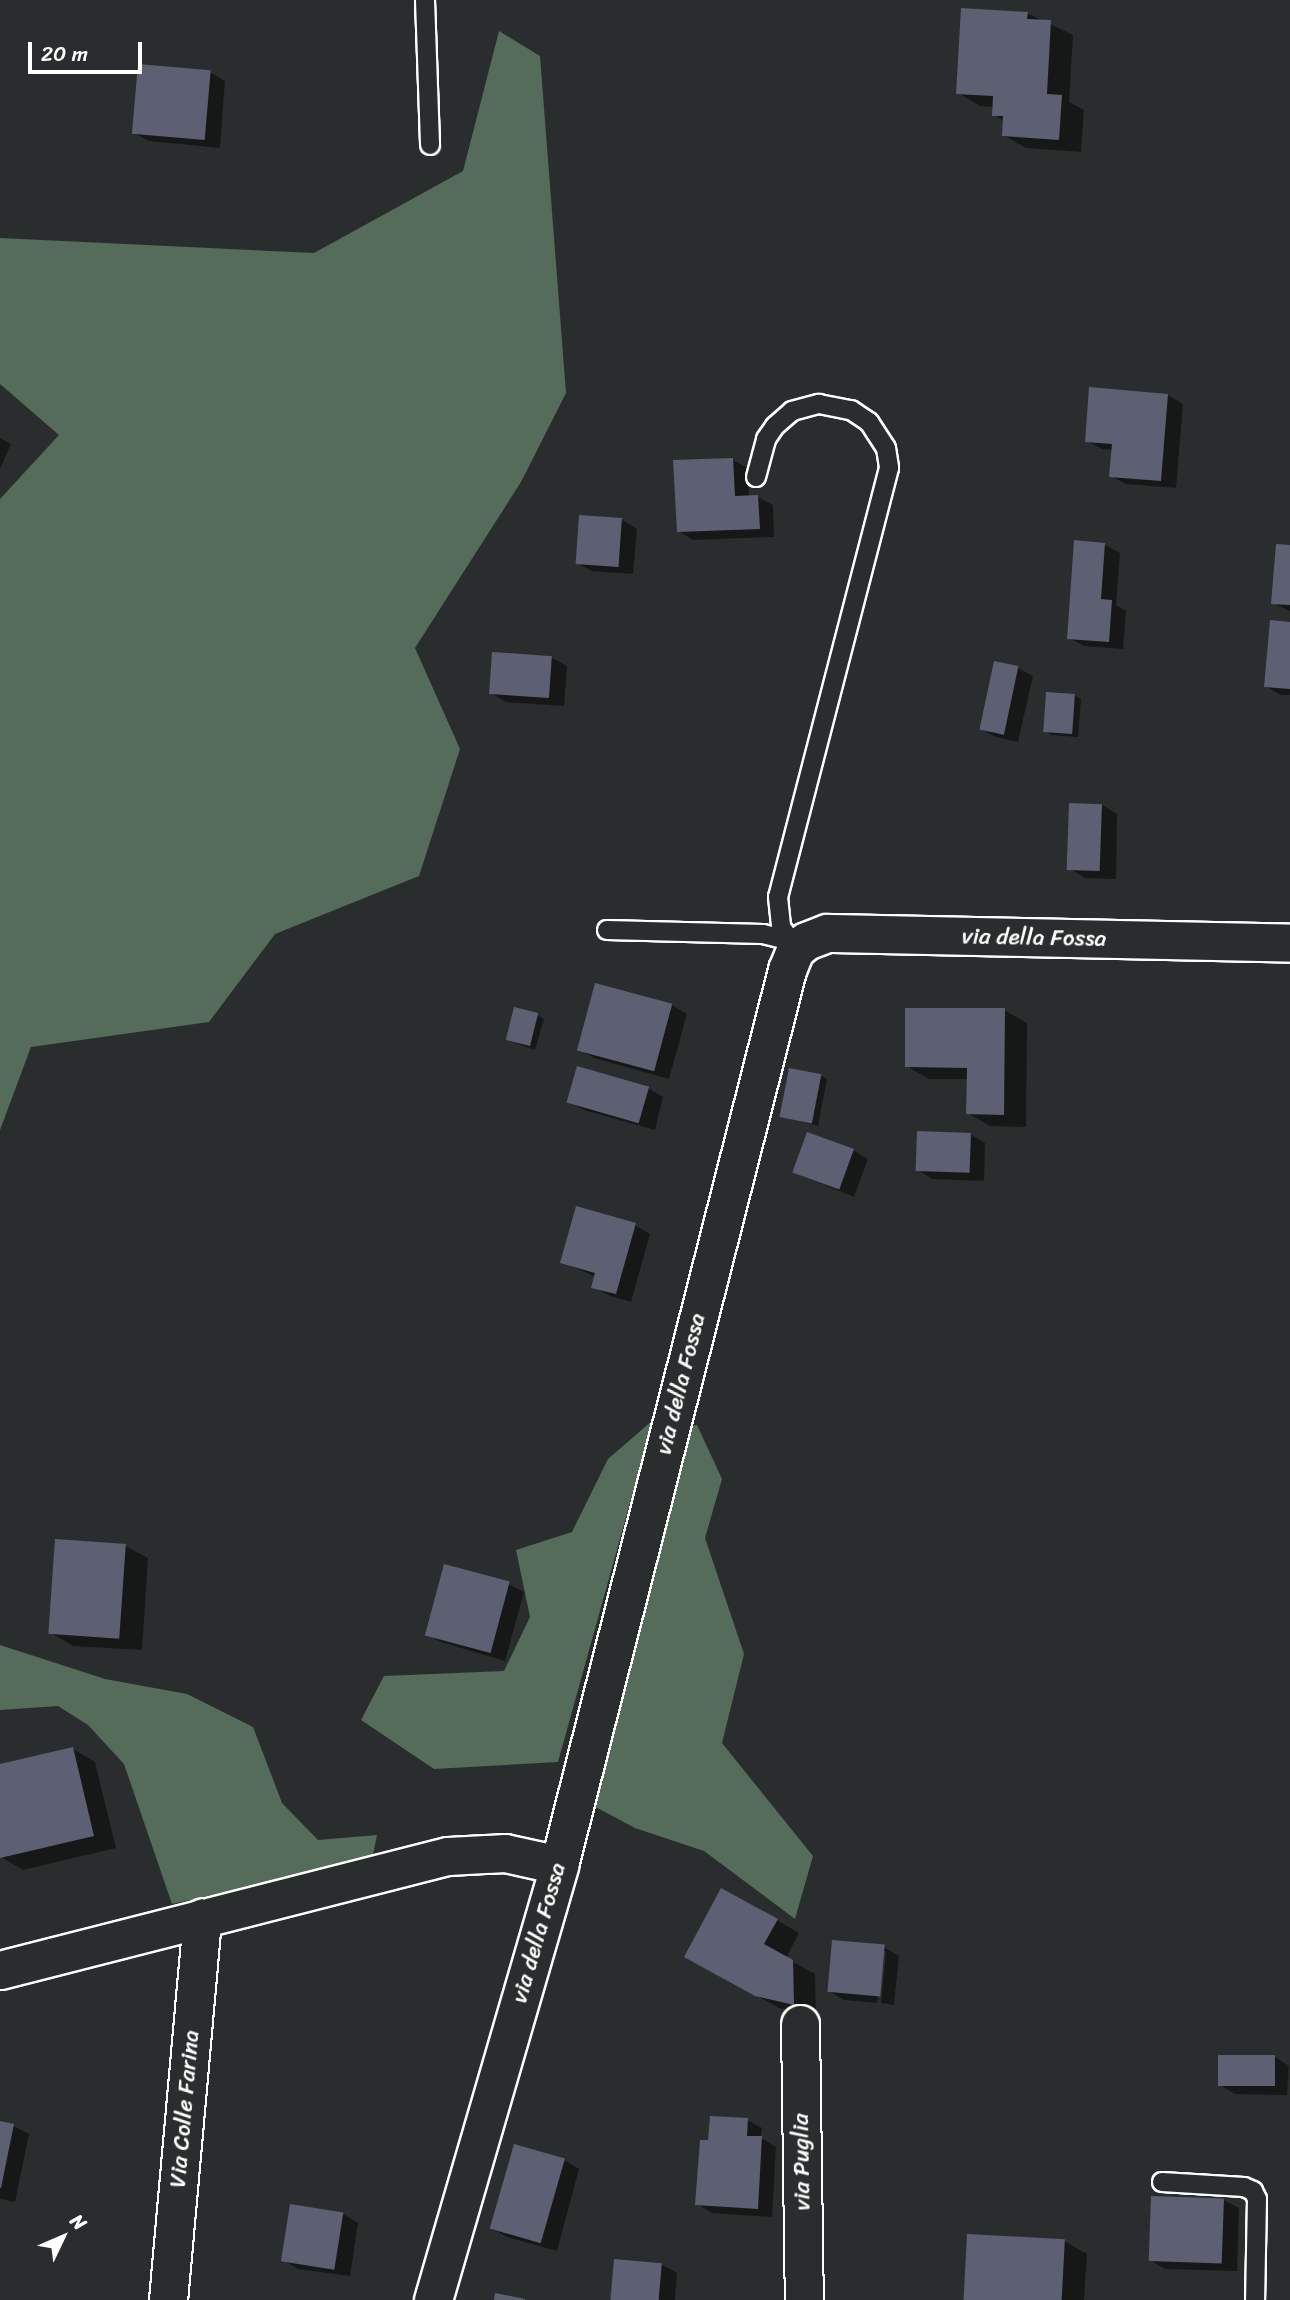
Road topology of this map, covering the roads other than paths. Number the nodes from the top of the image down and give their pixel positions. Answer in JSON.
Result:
{"nodes":[{"id":1,"x":425,"y":0,"type":"edge"},
{"id":2,"x":430,"y":145,"type":"dead end"},
{"id":3,"x":757,"y":477,"type":"dead end"},
{"id":4,"x":607,"y":930,"type":"dead end"},
{"id":5,"x":1290,"y":943,"type":"edge"},
{"id":6,"x":794,"y":945,"type":"junction"},
{"id":7,"x":559,"y":1865,"type":"junction"},
{"id":8,"x":202,"y":1918,"type":"junction"},
{"id":9,"x":0,"y":1970,"type":"edge"},
{"id":10,"x":800,"y":2024,"type":"dead end"},
{"id":11,"x":1162,"y":2182,"type":"dead end"},
{"id":12,"x":167,"y":2300,"type":"edge"},
{"id":13,"x":433,"y":2300,"type":"edge"},
{"id":14,"x":804,"y":2300,"type":"edge"},
{"id":15,"x":1255,"y":2300,"type":"edge"}],
"edges":[{"from":1,"to":2,"type":"lane"},
{"from":3,"to":6,"type":"lane"},
{"from":4,"to":6,"type":"lane"},
{"from":5,"to":6,"type":"street","name":"via della Fossa"},
{"from":6,"to":7,"type":"street","name":"via della Fossa"},
{"from":7,"to":8,"type":"street"},
{"from":7,"to":13,"type":"street","name":"via della Fossa"},
{"from":8,"to":9,"type":"street"},
{"from":8,"to":12,"type":"street","name":"Via Colle Farina"},
{"from":10,"to":14,"type":"street","name":"via Puglia"},
{"from":11,"to":15,"type":"lane"}]}
